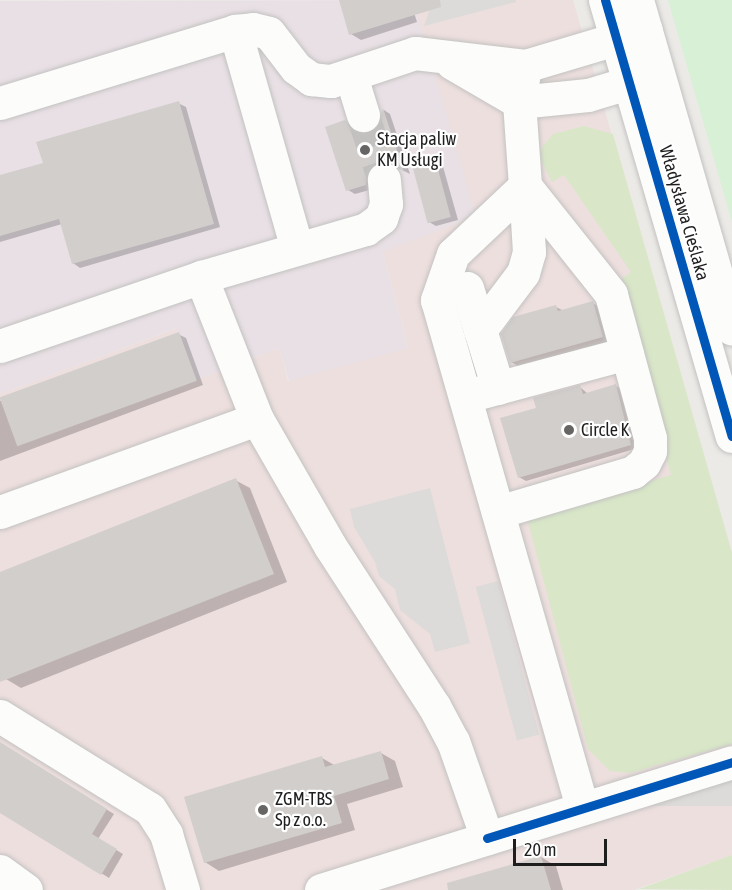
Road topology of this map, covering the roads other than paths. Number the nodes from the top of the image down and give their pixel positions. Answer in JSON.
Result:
{"nodes":[{"id":1,"x":605,"y":0,"type":"edge"},
{"id":2,"x":633,"y":23,"type":"edge"},
{"id":3,"x":235,"y":31,"type":"junction"},
{"id":4,"x":444,"y":58,"type":"junction"},
{"id":5,"x":525,"y":66,"type":"junction"},
{"id":6,"x":351,"y":76,"type":"junction"},
{"id":7,"x":644,"y":78,"type":"junction"},
{"id":8,"x":519,"y":102,"type":"junction"},
{"id":9,"x":0,"y":103,"type":"edge"},
{"id":10,"x":363,"y":115,"type":"tunnel mouth"},
{"id":11,"x":384,"y":179,"type":"tunnel mouth"},
{"id":12,"x":525,"y":186,"type":"junction"},
{"id":13,"x":297,"y":248,"type":"junction"},
{"id":14,"x":201,"y":277,"type":"junction"},
{"id":15,"x":467,"y":288,"type":"dead end"},
{"id":16,"x":732,"y":329,"type":"edge"},
{"id":17,"x":480,"y":330,"type":"junction"},
{"id":18,"x":0,"y":346,"type":"edge"},
{"id":19,"x":627,"y":353,"type":"junction"},
{"id":20,"x":498,"y":388,"type":"junction"},
{"id":21,"x":465,"y":397,"type":"junction"},
{"id":22,"x":257,"y":419,"type":"junction"},
{"id":23,"x":732,"y":436,"type":"edge"},
{"id":24,"x":0,"y":512,"type":"edge"},
{"id":25,"x":498,"y":512,"type":"junction"},
{"id":26,"x":0,"y":716,"type":"edge"},
{"id":27,"x":732,"y":762,"type":"edge"},
{"id":28,"x":582,"y":807,"type":"junction"},
{"id":29,"x":488,"y":838,"type":"junction"},
{"id":30,"x":0,"y":871,"type":"edge"},
{"id":31,"x":26,"y":890,"type":"edge"},
{"id":32,"x":183,"y":890,"type":"edge"},
{"id":33,"x":321,"y":890,"type":"edge"}],
"edges":[{"from":1,"to":2,"type":"street","name":"Władysława Cieślaka"},
{"from":2,"to":5,"type":"street"},
{"from":2,"to":7,"type":"street","name":"Władysława Cieślaka"},
{"from":3,"to":6,"type":"street"},
{"from":3,"to":9,"type":"street"},
{"from":3,"to":13,"type":"street"},
{"from":4,"to":5,"type":"street"},
{"from":4,"to":6,"type":"street"},
{"from":4,"to":8,"type":"street"},
{"from":5,"to":8,"type":"street"},
{"from":6,"to":10,"type":"street"},
{"from":7,"to":8,"type":"street"},
{"from":7,"to":16,"type":"street","name":"Władysława Cieślaka"},
{"from":7,"to":23,"type":"street","name":"Władysława Cieślaka"},
{"from":8,"to":12,"type":"street"},
{"from":11,"to":13,"type":"street"},
{"from":12,"to":17,"type":"street"},
{"from":12,"to":19,"type":"street"},
{"from":12,"to":21,"type":"street"},
{"from":13,"to":14,"type":"street"},
{"from":14,"to":18,"type":"street"},
{"from":14,"to":22,"type":"street"},
{"from":15,"to":17,"type":"street"},
{"from":17,"to":20,"type":"street"},
{"from":19,"to":20,"type":"street"},
{"from":19,"to":25,"type":"street"},
{"from":20,"to":21,"type":"street"},
{"from":21,"to":25,"type":"street"},
{"from":22,"to":24,"type":"street"},
{"from":22,"to":29,"type":"street"},
{"from":25,"to":28,"type":"street"},
{"from":26,"to":32,"type":"street"},
{"from":27,"to":28,"type":"street"},
{"from":28,"to":29,"type":"street"},
{"from":29,"to":33,"type":"street"},
{"from":30,"to":31,"type":"street"}]}
